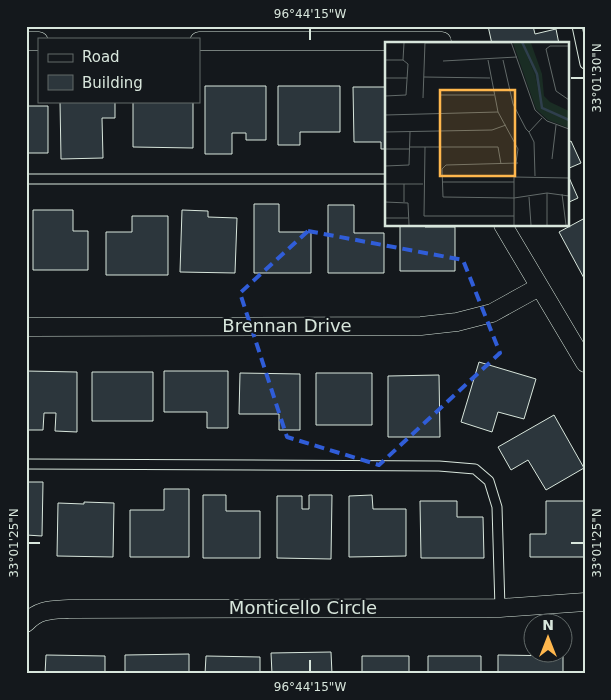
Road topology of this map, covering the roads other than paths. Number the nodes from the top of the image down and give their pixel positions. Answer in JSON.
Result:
{"nodes":[{"id":1,"x":577,"y":26,"type":"edge"},
{"id":2,"x":441,"y":37,"type":"edge"},
{"id":3,"x":200,"y":41,"type":"edge"},
{"id":4,"x":585,"y":64,"type":"edge"},
{"id":5,"x":26,"y":179,"type":"edge"},
{"id":6,"x":385,"y":179,"type":"edge"},
{"id":7,"x":504,"y":226,"type":"edge"},
{"id":8,"x":539,"y":286,"type":"junction"},
{"id":9,"x":26,"y":326,"type":"edge"},
{"id":10,"x":585,"y":364,"type":"edge"},
{"id":11,"x":26,"y":464,"type":"edge"},
{"id":12,"x":585,"y":602,"type":"edge"},
{"id":13,"x":500,"y":608,"type":"junction"},
{"id":14,"x":26,"y":623,"type":"edge"}],
"edges":[{"from":1,"to":4,"type":"lane"},
{"from":2,"to":3,"type":"street"},
{"from":5,"to":6,"type":"lane"},
{"from":7,"to":8,"type":"street"},
{"from":8,"to":9,"type":"street","name":"Brennan Drive"},
{"from":8,"to":10,"type":"street"},
{"from":11,"to":13,"type":"lane"},
{"from":12,"to":13,"type":"street","name":"Monticello Circle"},
{"from":13,"to":14,"type":"street","name":"Monticello Circle"}]}
